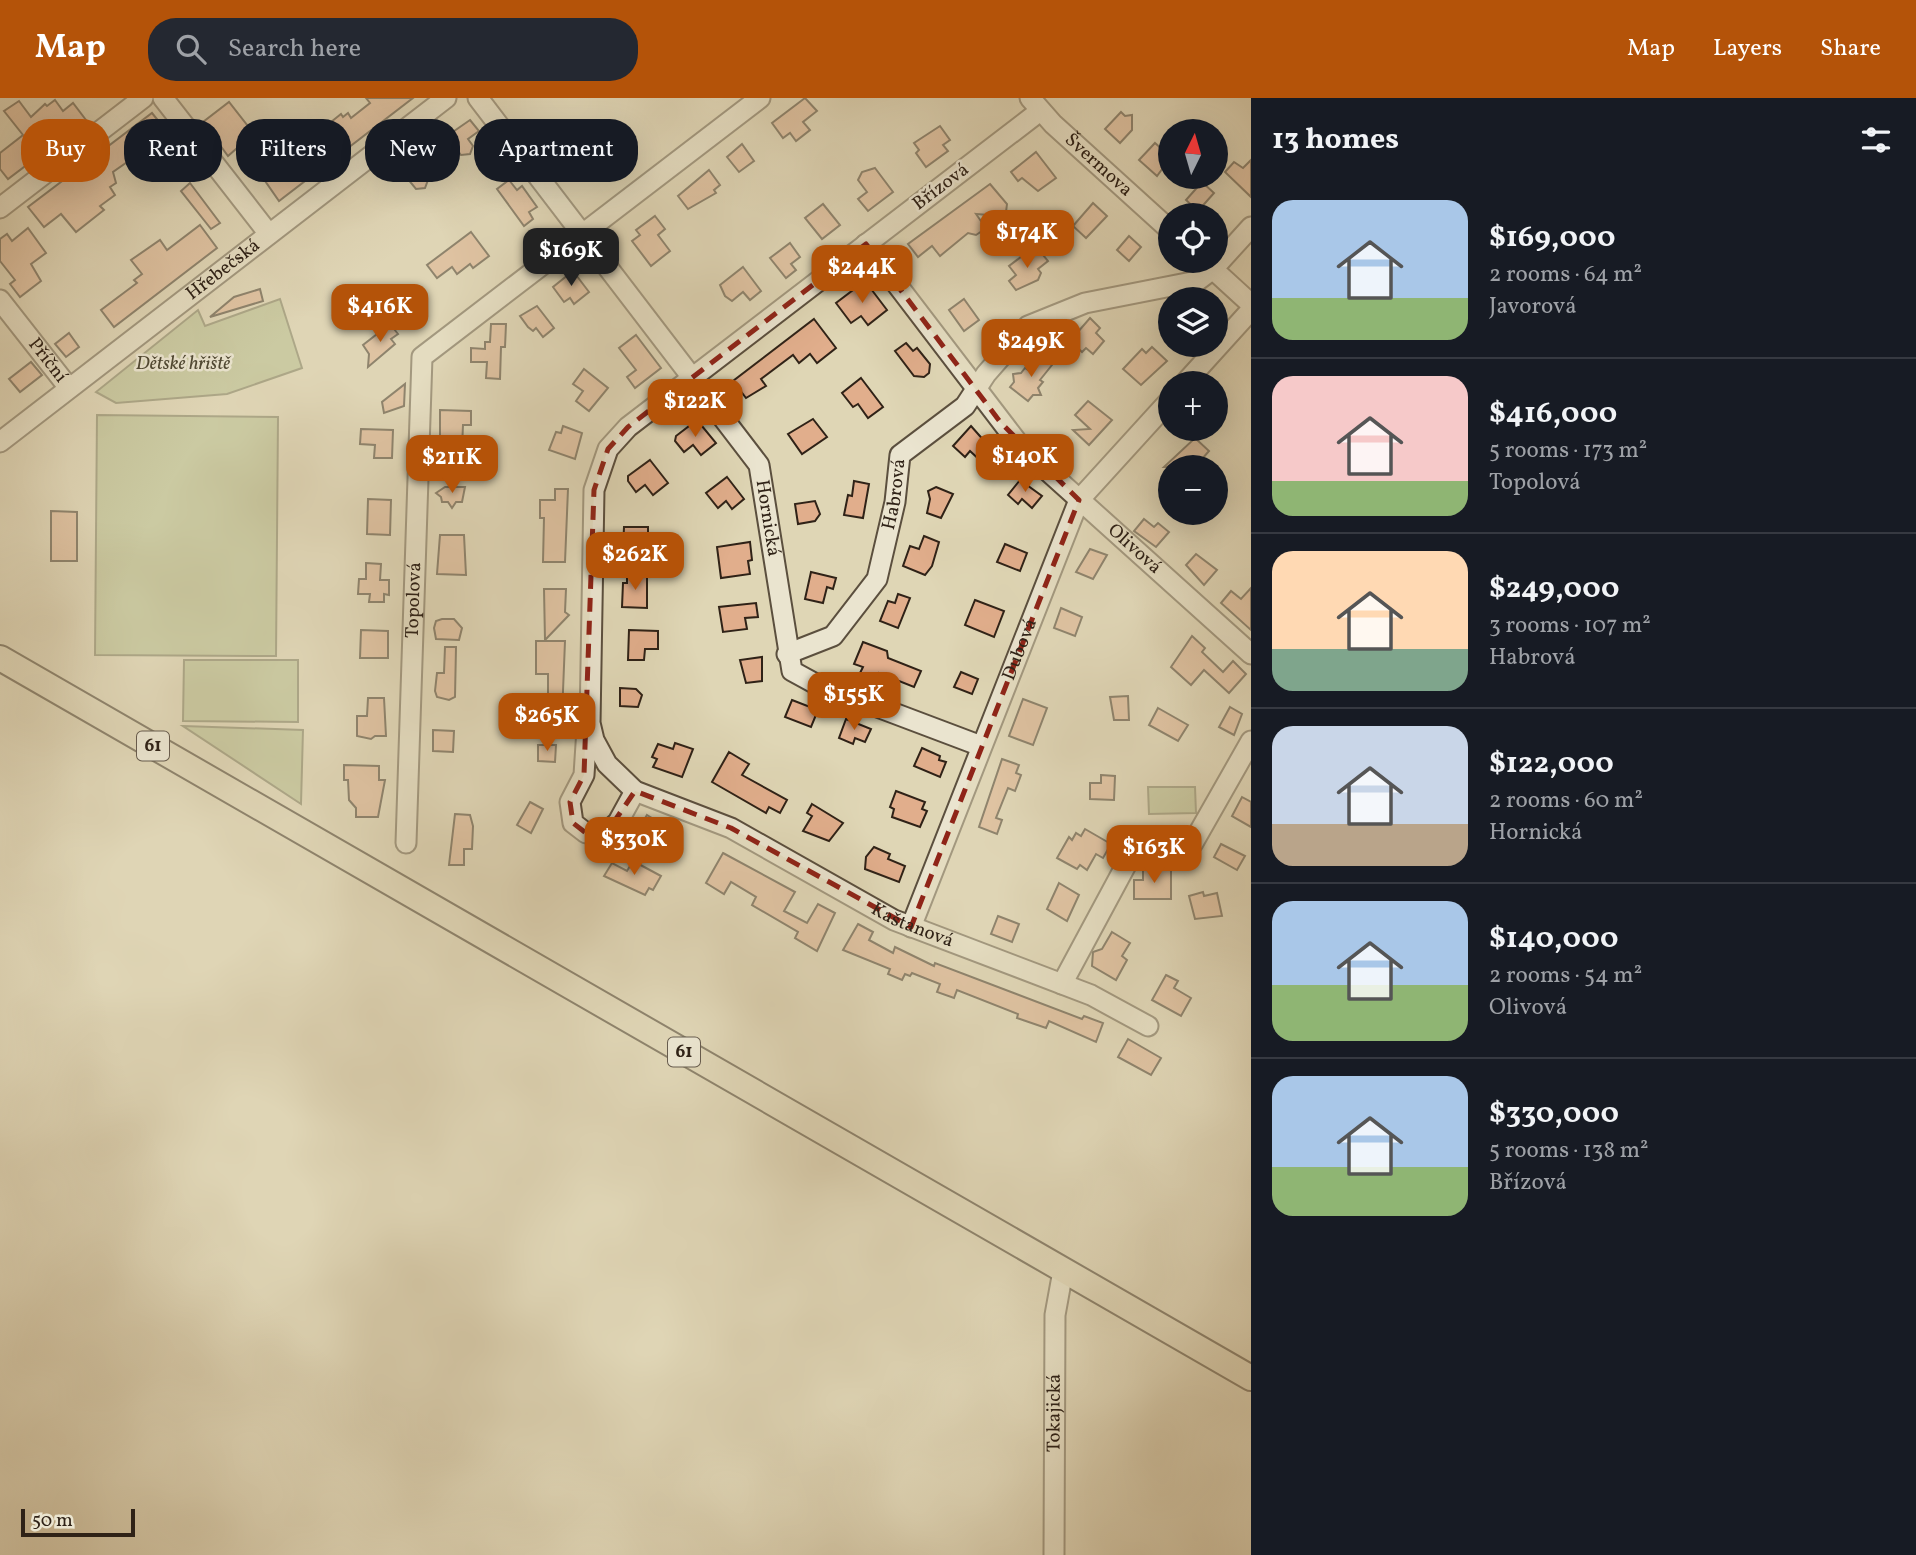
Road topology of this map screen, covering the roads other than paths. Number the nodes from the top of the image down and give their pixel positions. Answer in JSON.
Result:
{"nodes":[{"id":1,"x":143,"y":98,"type":"edge"},
{"id":2,"x":163,"y":98,"type":"edge"},
{"id":3,"x":446,"y":98,"type":"edge"},
{"id":4,"x":478,"y":98,"type":"edge"},
{"id":5,"x":760,"y":98,"type":"edge"},
{"id":6,"x":1035,"y":105,"type":"edge"},
{"id":7,"x":0,"y":208,"type":"edge"},
{"id":8,"x":1158,"y":219,"type":"edge"},
{"id":9,"x":1251,"y":227,"type":"edge"},
{"id":10,"x":269,"y":234,"type":"junction"},
{"id":11,"x":583,"y":234,"type":"junction"},
{"id":12,"x":866,"y":244,"type":"junction"},
{"id":13,"x":1228,"y":247,"type":"edge"},
{"id":14,"x":1200,"y":273,"type":"edge"},
{"id":15,"x":1216,"y":273,"type":"edge"},
{"id":16,"x":0,"y":300,"type":"edge"},
{"id":17,"x":1251,"y":307,"type":"edge"},
{"id":18,"x":1195,"y":371,"type":"edge"},
{"id":19,"x":692,"y":376,"type":"junction"},
{"id":20,"x":69,"y":388,"type":"junction"},
{"id":21,"x":976,"y":388,"type":"junction"},
{"id":22,"x":1158,"y":413,"type":"edge"},
{"id":23,"x":0,"y":442,"type":"edge"},
{"id":24,"x":1079,"y":500,"type":"junction"},
{"id":25,"x":787,"y":654,"type":"junction"},
{"id":26,"x":1251,"y":654,"type":"edge"},
{"id":27,"x":0,"y":657,"type":"edge"},
{"id":28,"x":589,"y":707,"type":"junction"},
{"id":29,"x":1251,"y":741,"type":"edge"},
{"id":30,"x":981,"y":746,"type":"junction"},
{"id":31,"x":635,"y":791,"type":"junction"},
{"id":32,"x":685,"y":811,"type":"joint"},
{"id":33,"x":406,"y":843,"type":"dead end"},
{"id":34,"x":911,"y":927,"type":"junction"},
{"id":35,"x":1062,"y":984,"type":"junction"},
{"id":36,"x":1148,"y":1026,"type":"dead end"},
{"id":37,"x":1063,"y":1271,"type":"junction"},
{"id":38,"x":1251,"y":1378,"type":"edge"},
{"id":39,"x":1054,"y":1555,"type":"edge"}],
"edges":[{"from":1,"to":7,"type":"street"},
{"from":2,"to":10,"type":"street"},
{"from":3,"to":10,"type":"street","name":"Hřebečská"},
{"from":4,"to":11,"type":"street","name":"Hornická"},
{"from":5,"to":11,"type":"street"},
{"from":6,"to":8,"type":"street","name":"Švermova"},
{"from":6,"to":12,"type":"street","name":"Břízová"},
{"from":9,"to":13,"type":"street","name":"Habrová"},
{"from":10,"to":20,"type":"street","name":"Hřebečská"},
{"from":11,"to":19,"type":"street","name":"Hornická"},
{"from":11,"to":33,"type":"street","name":"Topolová"},
{"from":12,"to":19,"type":"street","name":"Břízová"},
{"from":12,"to":21,"type":"street","name":"Olivová"},
{"from":14,"to":21,"type":"street","name":"Habrová"},
{"from":15,"to":17,"type":"street"},
{"from":16,"to":20,"type":"street","name":"Příční"},
{"from":17,"to":18,"type":"street"},
{"from":19,"to":25,"type":"street","name":"Hornická"},
{"from":19,"to":28,"type":"street","name":"Břízová"},
{"from":20,"to":23,"type":"street","name":"Hřebečská"},
{"from":21,"to":24,"type":"street","name":"Olivová"},
{"from":21,"to":25,"type":"street","name":"Habrová"},
{"from":22,"to":24,"type":"street","name":"Dubová"},
{"from":24,"to":26,"type":"street","name":"Olivová"},
{"from":24,"to":30,"type":"street","name":"Dubová"},
{"from":25,"to":30,"type":"street","name":"Hornická"},
{"from":27,"to":37,"type":"main road","number":"61"},
{"from":28,"to":31,"type":"street","name":"Břízová"},
{"from":28,"to":31,"type":"street"},
{"from":29,"to":35,"type":"street"},
{"from":30,"to":34,"type":"street","name":"Dubová"},
{"from":31,"to":32,"type":"street","name":"Břízová"},
{"from":32,"to":34,"type":"street","name":"Kaštanová"},
{"from":34,"to":35,"type":"street","name":"Kaštanová"},
{"from":35,"to":36,"type":"street","name":"Kaštanová"},
{"from":37,"to":38,"type":"main road","number":"61"},
{"from":37,"to":39,"type":"street","name":"Tokajická"}]}
